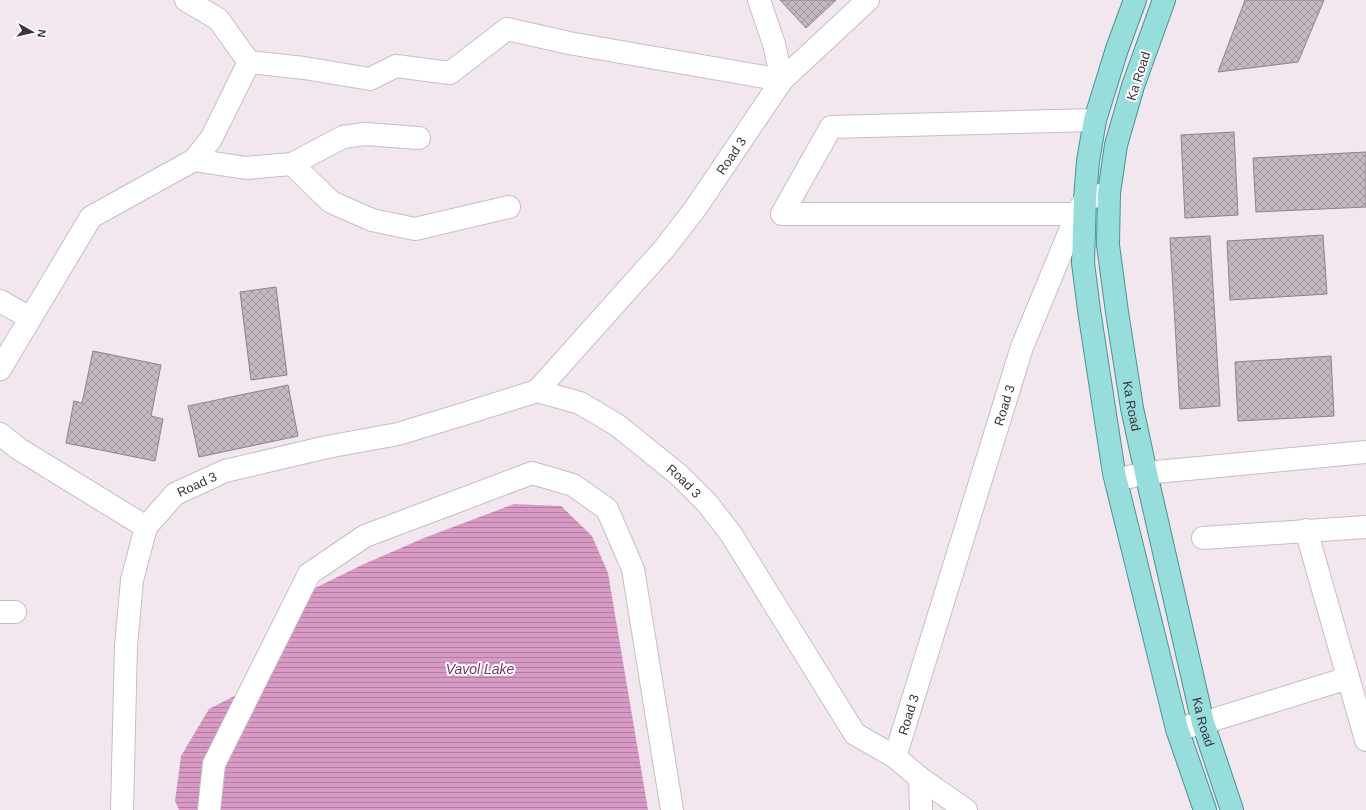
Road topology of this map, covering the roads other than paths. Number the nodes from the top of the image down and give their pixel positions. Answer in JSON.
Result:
{"nodes":[{"id":1,"x":186,"y":0,"type":"edge"},
{"id":2,"x":759,"y":0,"type":"edge"},
{"id":3,"x":868,"y":0,"type":"edge"},
{"id":4,"x":1135,"y":0,"type":"edge"},
{"id":5,"x":1164,"y":0,"type":"edge"},
{"id":6,"x":249,"y":62,"type":"junction"},
{"id":7,"x":782,"y":80,"type":"junction"},
{"id":8,"x":1095,"y":120,"type":"junction"},
{"id":9,"x":418,"y":138,"type":"dead end"},
{"id":10,"x":194,"y":160,"type":"junction"},
{"id":11,"x":292,"y":164,"type":"junction"},
{"id":12,"x":1109,"y":193,"type":"junction"},
{"id":13,"x":509,"y":207,"type":"dead end"},
{"id":14,"x":1081,"y":207,"type":"junction"},
{"id":15,"x":1112,"y":278,"type":"junction"},
{"id":16,"x":1085,"y":279,"type":"junction"},
{"id":17,"x":0,"y":301,"type":"edge"},
{"id":18,"x":30,"y":318,"type":"junction"},
{"id":19,"x":0,"y":370,"type":"edge"},
{"id":20,"x":537,"y":391,"type":"junction"},
{"id":21,"x":0,"y":434,"type":"edge"},
{"id":22,"x":1366,"y":452,"type":"edge"},
{"id":23,"x":1146,"y":473,"type":"junction"},
{"id":24,"x":1116,"y":480,"type":"junction"},
{"id":25,"x":146,"y":527,"type":"junction"},
{"id":26,"x":1366,"y":527,"type":"edge"},
{"id":27,"x":1306,"y":530,"type":"junction"},
{"id":28,"x":1203,"y":538,"type":"dead end"},
{"id":29,"x":1348,"y":678,"type":"junction"},
{"id":30,"x":1203,"y":723,"type":"junction"},
{"id":31,"x":1177,"y":730,"type":"junction"},
{"id":32,"x":1366,"y":740,"type":"edge"},
{"id":33,"x":895,"y":757,"type":"junction"},
{"id":34,"x":920,"y":778,"type":"junction"},
{"id":35,"x":122,"y":810,"type":"edge"},
{"id":36,"x":209,"y":810,"type":"edge"},
{"id":37,"x":672,"y":810,"type":"edge"},
{"id":38,"x":921,"y":810,"type":"edge"},
{"id":39,"x":966,"y":810,"type":"edge"},
{"id":40,"x":1205,"y":810,"type":"edge"},
{"id":41,"x":1232,"y":810,"type":"edge"}],
"edges":[{"from":1,"to":6,"type":"street"},
{"from":2,"to":7,"type":"street"},
{"from":3,"to":7,"type":"street","name":"Road 3"},
{"from":4,"to":8,"type":"main road","name":"Ka Road"},
{"from":5,"to":12,"type":"main road","name":"Ka Road"},
{"from":6,"to":7,"type":"street"},
{"from":6,"to":10,"type":"street"},
{"from":7,"to":20,"type":"street","name":"Road 3"},
{"from":8,"to":14,"type":"main road","name":"Ka Road"},
{"from":8,"to":14,"type":"street"},
{"from":9,"to":11,"type":"street"},
{"from":10,"to":11,"type":"street"},
{"from":10,"to":18,"type":"street"},
{"from":11,"to":13,"type":"street"},
{"from":12,"to":14,"type":"street"},
{"from":12,"to":15,"type":"main road","name":"Ka Road"},
{"from":14,"to":16,"type":"main road","name":"Ka Road"},
{"from":14,"to":33,"type":"street","name":"Road 3"},
{"from":15,"to":16,"type":"main road"},
{"from":15,"to":23,"type":"main road","name":"Ka Road"},
{"from":16,"to":24,"type":"main road","name":"Ka Road"},
{"from":17,"to":18,"type":"street"},
{"from":18,"to":19,"type":"street"},
{"from":20,"to":25,"type":"street","name":"Road 3"},
{"from":20,"to":33,"type":"street","name":"Road 3"},
{"from":21,"to":25,"type":"street"},
{"from":22,"to":23,"type":"street"},
{"from":23,"to":24,"type":"street"},
{"from":23,"to":30,"type":"main road","name":"Ka Road"},
{"from":24,"to":31,"type":"main road","name":"Ka Road"},
{"from":25,"to":35,"type":"street","name":"Road 3"},
{"from":26,"to":27,"type":"street"},
{"from":27,"to":28,"type":"street"},
{"from":27,"to":29,"type":"street"},
{"from":29,"to":30,"type":"street"},
{"from":29,"to":32,"type":"street"},
{"from":30,"to":31,"type":"street"},
{"from":30,"to":41,"type":"main road","name":"Ka Road"},
{"from":31,"to":40,"type":"main road","name":"Ka Road"},
{"from":33,"to":34,"type":"street"},
{"from":34,"to":38,"type":"street"},
{"from":34,"to":39,"type":"street"},
{"from":36,"to":37,"type":"street"}]}
